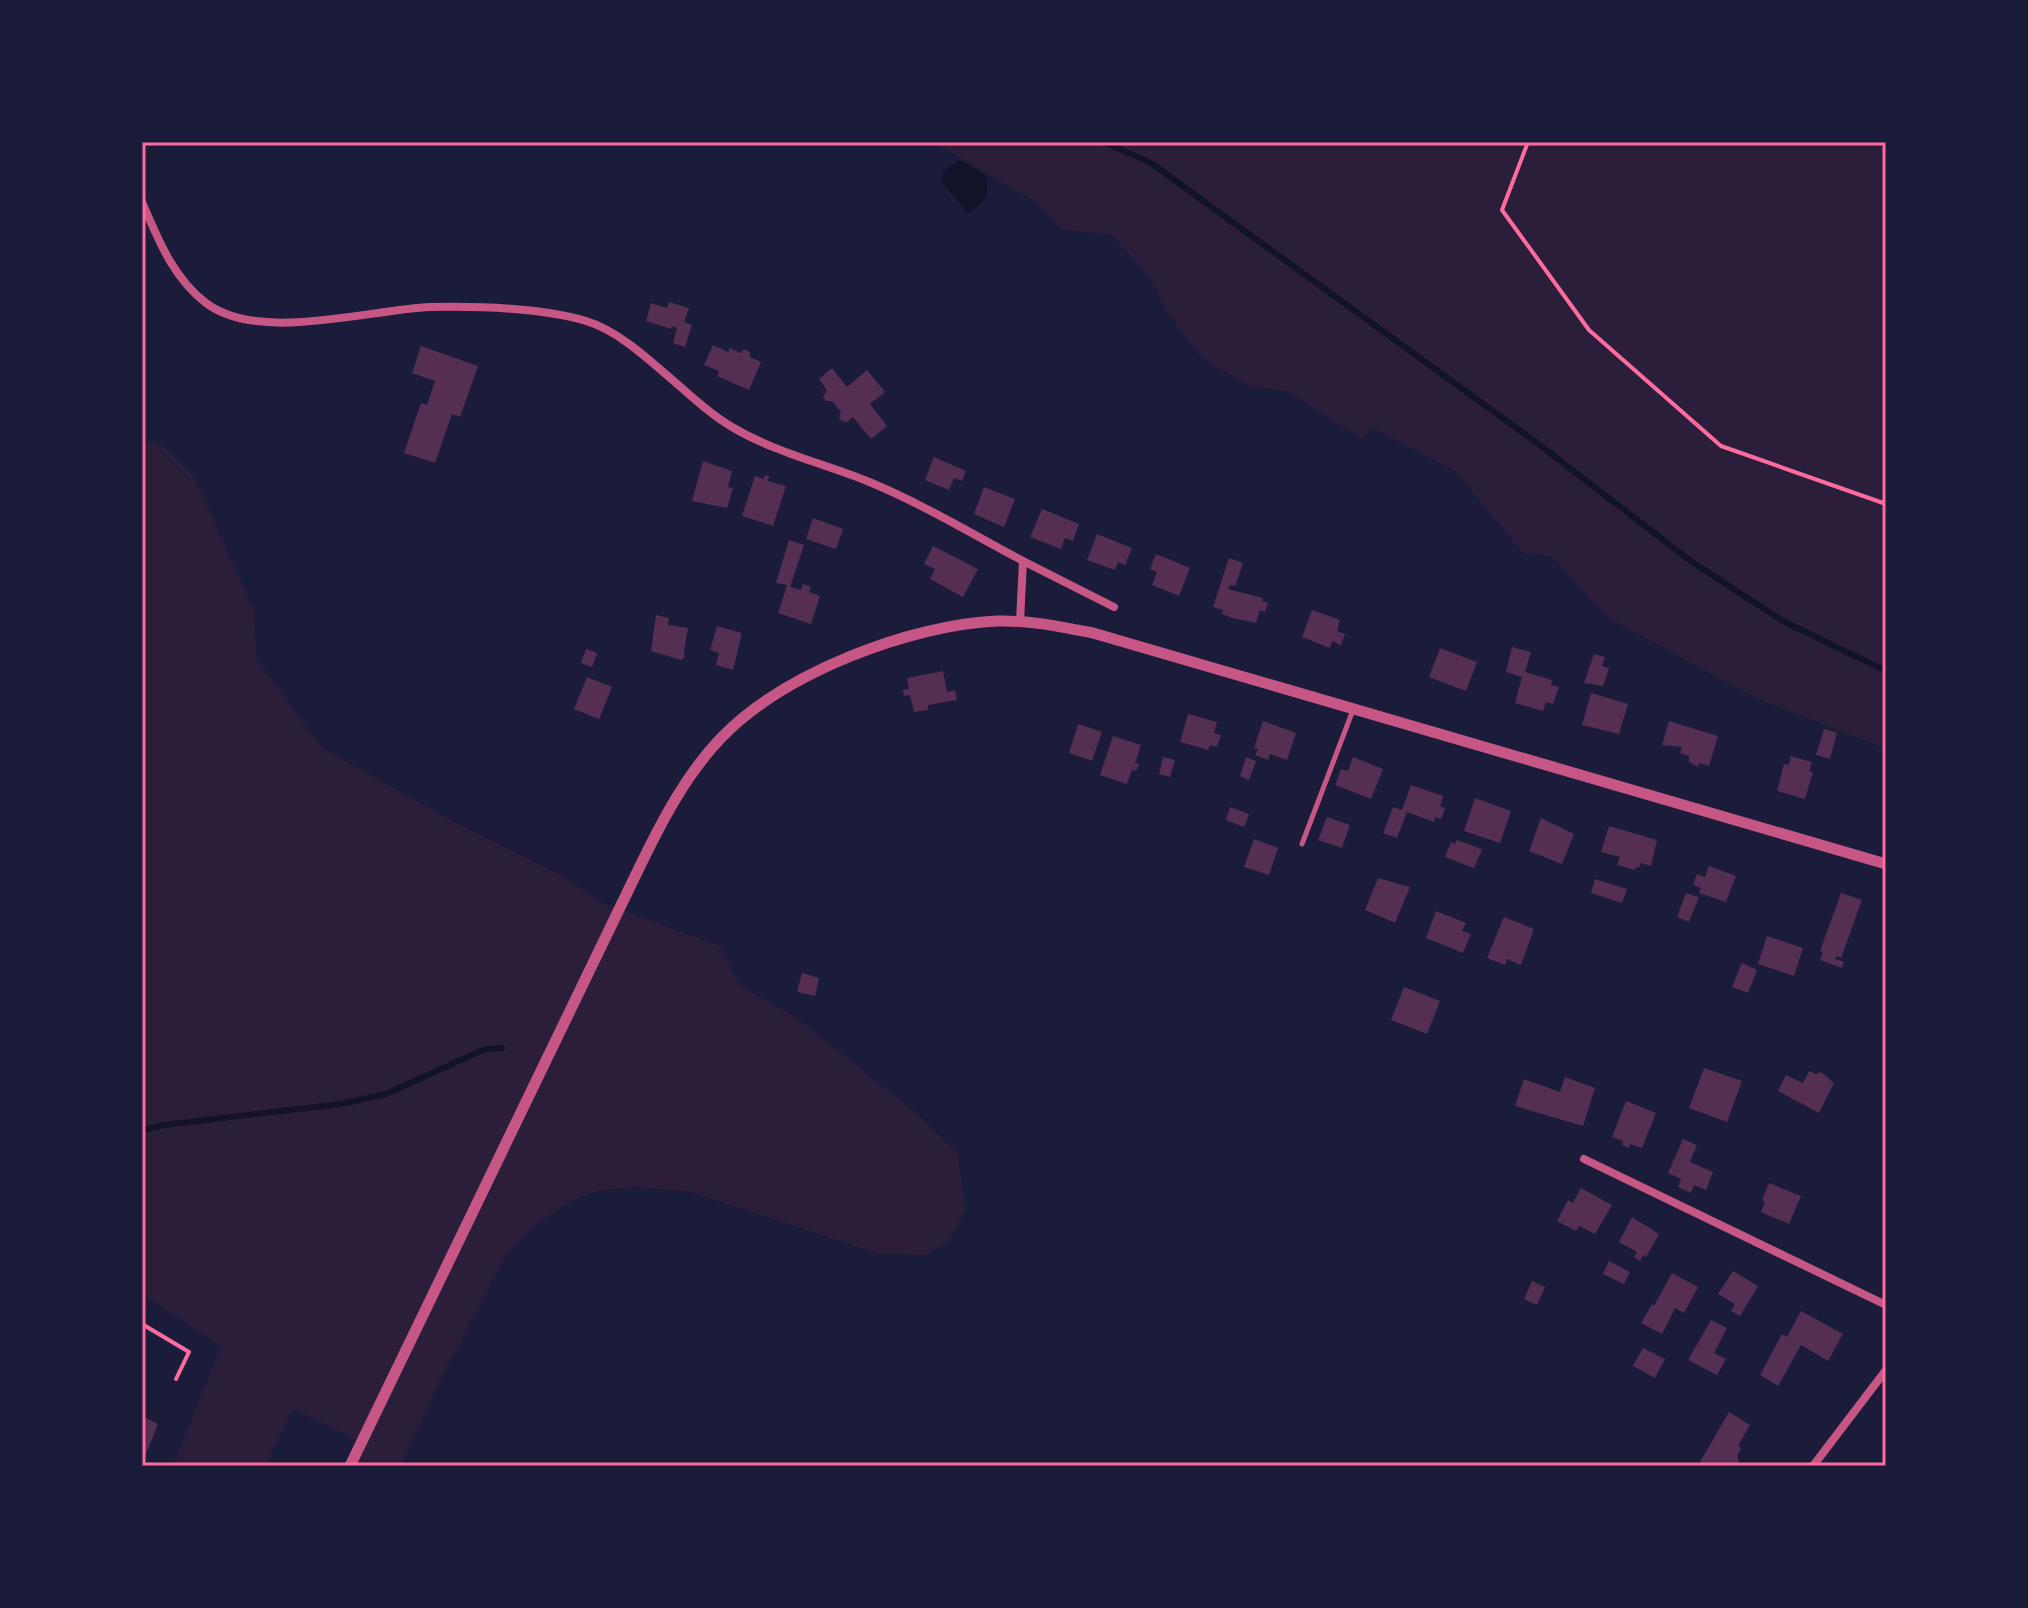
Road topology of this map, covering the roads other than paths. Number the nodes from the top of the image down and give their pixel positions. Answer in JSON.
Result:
{"nodes":[{"id":1,"x":142,"y":202,"type":"edge"},
{"id":2,"x":1023,"y":561,"type":"junction"},
{"id":3,"x":1114,"y":607,"type":"dead end"},
{"id":4,"x":1020,"y":622,"type":"junction"},
{"id":5,"x":1353,"y":709,"type":"junction"},
{"id":6,"x":1302,"y":844,"type":"dead end"},
{"id":7,"x":1886,"y":864,"type":"edge"},
{"id":8,"x":1584,"y":1159,"type":"dead end"},
{"id":9,"x":1886,"y":1305,"type":"edge"},
{"id":10,"x":1886,"y":1370,"type":"edge"},
{"id":11,"x":350,"y":1466,"type":"edge"},
{"id":12,"x":1813,"y":1466,"type":"edge"}],
"edges":[{"from":1,"to":2,"type":"street"},
{"from":2,"to":3,"type":"street"},
{"from":2,"to":4,"type":"street"},
{"from":4,"to":5,"type":"street"},
{"from":4,"to":11,"type":"street"},
{"from":5,"to":6,"type":"lane"},
{"from":5,"to":7,"type":"street"},
{"from":8,"to":9,"type":"street"},
{"from":10,"to":12,"type":"street"}]}
